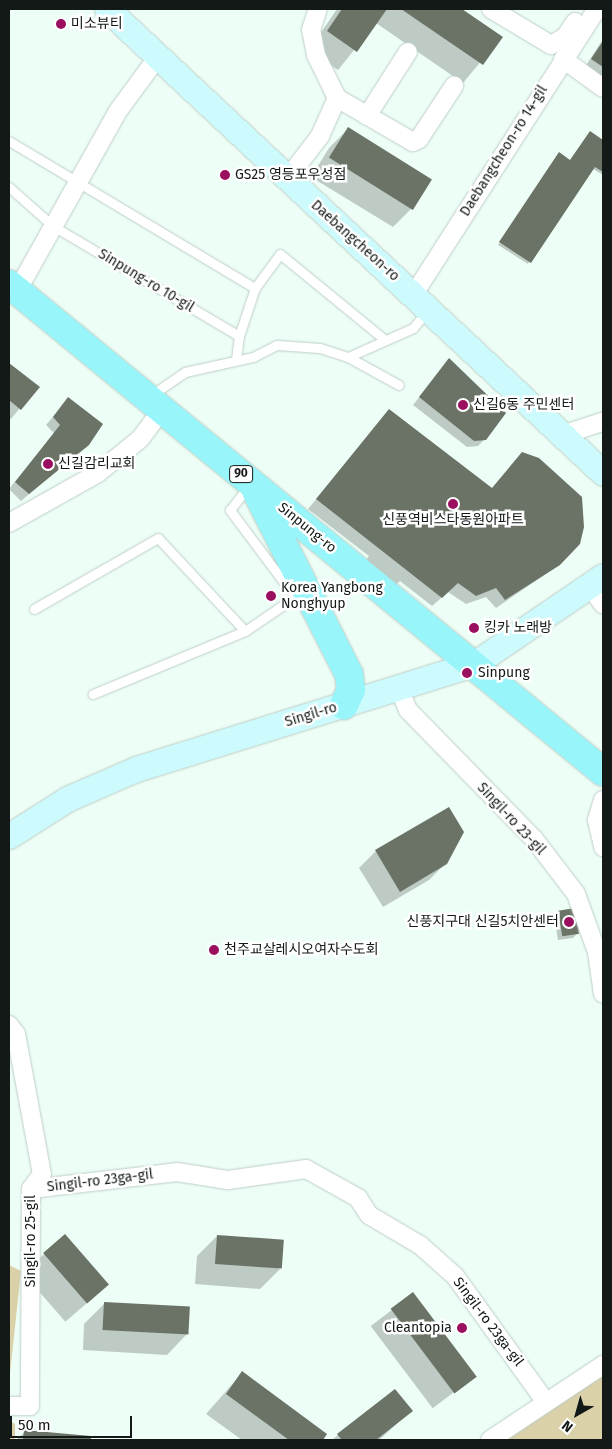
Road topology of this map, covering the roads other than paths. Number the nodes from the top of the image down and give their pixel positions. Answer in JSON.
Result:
{"nodes":[{"id":1,"x":107,"y":9,"type":"edge"},
{"id":2,"x":318,"y":9,"type":"edge"},
{"id":3,"x":491,"y":9,"type":"edge"},
{"id":4,"x":583,"y":9,"type":"edge"},
{"id":5,"x":597,"y":9,"type":"edge"},
{"id":6,"x":408,"y":52,"type":"dead end"},
{"id":7,"x":157,"y":58,"type":"junction"},
{"id":8,"x":563,"y":59,"type":"junction"},
{"id":9,"x":454,"y":86,"type":"dead end"},
{"id":10,"x":603,"y":88,"type":"edge"},
{"id":11,"x":337,"y":98,"type":"junction"},
{"id":12,"x":367,"y":116,"type":"junction"},
{"id":13,"x":9,"y":141,"type":"edge"},
{"id":14,"x":287,"y":179,"type":"junction"},
{"id":15,"x":76,"y":182,"type":"junction"},
{"id":16,"x":9,"y":187,"type":"edge"},
{"id":17,"x":53,"y":226,"type":"junction"},
{"id":18,"x":13,"y":288,"type":"edge"},
{"id":19,"x":255,"y":288,"type":"junction"},
{"id":20,"x":422,"y":301,"type":"junction"},
{"id":21,"x":239,"y":336,"type":"junction"},
{"id":22,"x":385,"y":340,"type":"junction"},
{"id":23,"x":371,"y":346,"type":"junction"},
{"id":24,"x":348,"y":357,"type":"junction"},
{"id":25,"x":236,"y":360,"type":"junction"},
{"id":26,"x":370,"y":367,"type":"junction"},
{"id":27,"x":399,"y":385,"type":"dead end"},
{"id":28,"x":155,"y":404,"type":"junction"},
{"id":29,"x":603,"y":422,"type":"edge"},
{"id":30,"x":565,"y":434,"type":"junction"},
{"id":31,"x":603,"y":473,"type":"edge"},
{"id":32,"x":252,"y":483,"type":"junction"},
{"id":33,"x":9,"y":524,"type":"edge"},
{"id":34,"x":598,"y":589,"type":"edge"},
{"id":35,"x":34,"y":609,"type":"dead end"},
{"id":36,"x":245,"y":631,"type":"junction"},
{"id":37,"x":474,"y":664,"type":"junction"},
{"id":38,"x":399,"y":688,"type":"junction"},
{"id":39,"x":93,"y":694,"type":"dead end"},
{"id":40,"x":344,"y":705,"type":"junction"},
{"id":41,"x":603,"y":772,"type":"edge"},
{"id":42,"x":603,"y":800,"type":"edge"},
{"id":43,"x":9,"y":836,"type":"edge"},
{"id":44,"x":603,"y":847,"type":"edge"},
{"id":45,"x":603,"y":994,"type":"edge"},
{"id":46,"x":9,"y":1025,"type":"edge"},
{"id":47,"x":31,"y":1188,"type":"junction"},
{"id":48,"x":603,"y":1365,"type":"edge"},
{"id":49,"x":546,"y":1402,"type":"junction"},
{"id":50,"x":9,"y":1406,"type":"edge"},
{"id":51,"x":490,"y":1440,"type":"edge"}],
"edges":[{"from":1,"to":7,"type":"main road","name":"Daebangcheon-ro"},
{"from":2,"to":11,"type":"street"},
{"from":3,"to":4,"type":"street"},
{"from":5,"to":8,"type":"street","name":"Daebangcheon-ro 14-gil"},
{"from":6,"to":12,"type":"street"},
{"from":7,"to":14,"type":"main road","name":"Daebangcheon-ro"},
{"from":7,"to":15,"type":"street"},
{"from":8,"to":10,"type":"street"},
{"from":8,"to":20,"type":"street","name":"Daebangcheon-ro 14-gil"},
{"from":9,"to":12,"type":"street"},
{"from":11,"to":12,"type":"street"},
{"from":11,"to":14,"type":"street"},
{"from":13,"to":15,"type":"lane"},
{"from":14,"to":20,"type":"main road","name":"Daebangcheon-ro"},
{"from":15,"to":17,"type":"street"},
{"from":15,"to":19,"type":"lane"},
{"from":16,"to":17,"type":"lane","name":"Sinpung-ro 10-gil"},
{"from":17,"to":18,"type":"street"},
{"from":17,"to":21,"type":"lane","name":"Sinpung-ro 10-gil"},
{"from":18,"to":28,"type":"main road","name":"Sinpung-ro","number":"90"},
{"from":19,"to":21,"type":"lane"},
{"from":19,"to":22,"type":"lane"},
{"from":20,"to":22,"type":"lane"},
{"from":20,"to":30,"type":"main road","name":"Daebangcheon-ro"},
{"from":21,"to":25,"type":"lane"},
{"from":22,"to":23,"type":"lane"},
{"from":23,"to":24,"type":"lane"},
{"from":23,"to":26,"type":"lane"},
{"from":24,"to":25,"type":"lane"},
{"from":24,"to":26,"type":"lane"},
{"from":25,"to":28,"type":"lane"},
{"from":26,"to":27,"type":"lane"},
{"from":28,"to":32,"type":"main road","name":"Sinpung-ro","number":"90"},
{"from":28,"to":33,"type":"street"},
{"from":29,"to":30,"type":"street"},
{"from":30,"to":31,"type":"main road","name":"Daebangcheon-ro"},
{"from":32,"to":36,"type":"lane"},
{"from":32,"to":37,"type":"main road","name":"Sinpung-ro","number":"90"},
{"from":32,"to":40,"type":"main road"},
{"from":34,"to":37,"type":"main road","name":"Singil-ro"},
{"from":35,"to":36,"type":"lane"},
{"from":36,"to":39,"type":"lane"},
{"from":37,"to":38,"type":"main road","name":"Singil-ro"},
{"from":37,"to":41,"type":"main road","name":"Sinpung-ro","number":"90"},
{"from":38,"to":40,"type":"main road","name":"Singil-ro"},
{"from":38,"to":45,"type":"street","name":"Singil-ro 23-gil"},
{"from":40,"to":43,"type":"main road","name":"Singil-ro"},
{"from":42,"to":44,"type":"street"},
{"from":46,"to":47,"type":"street","name":"Singil-ro 25-gil"},
{"from":47,"to":49,"type":"street","name":"Singil-ro 23ga-gil"},
{"from":47,"to":50,"type":"street","name":"Singil-ro 25-gil"},
{"from":48,"to":49,"type":"street"},
{"from":49,"to":51,"type":"street"}]}
